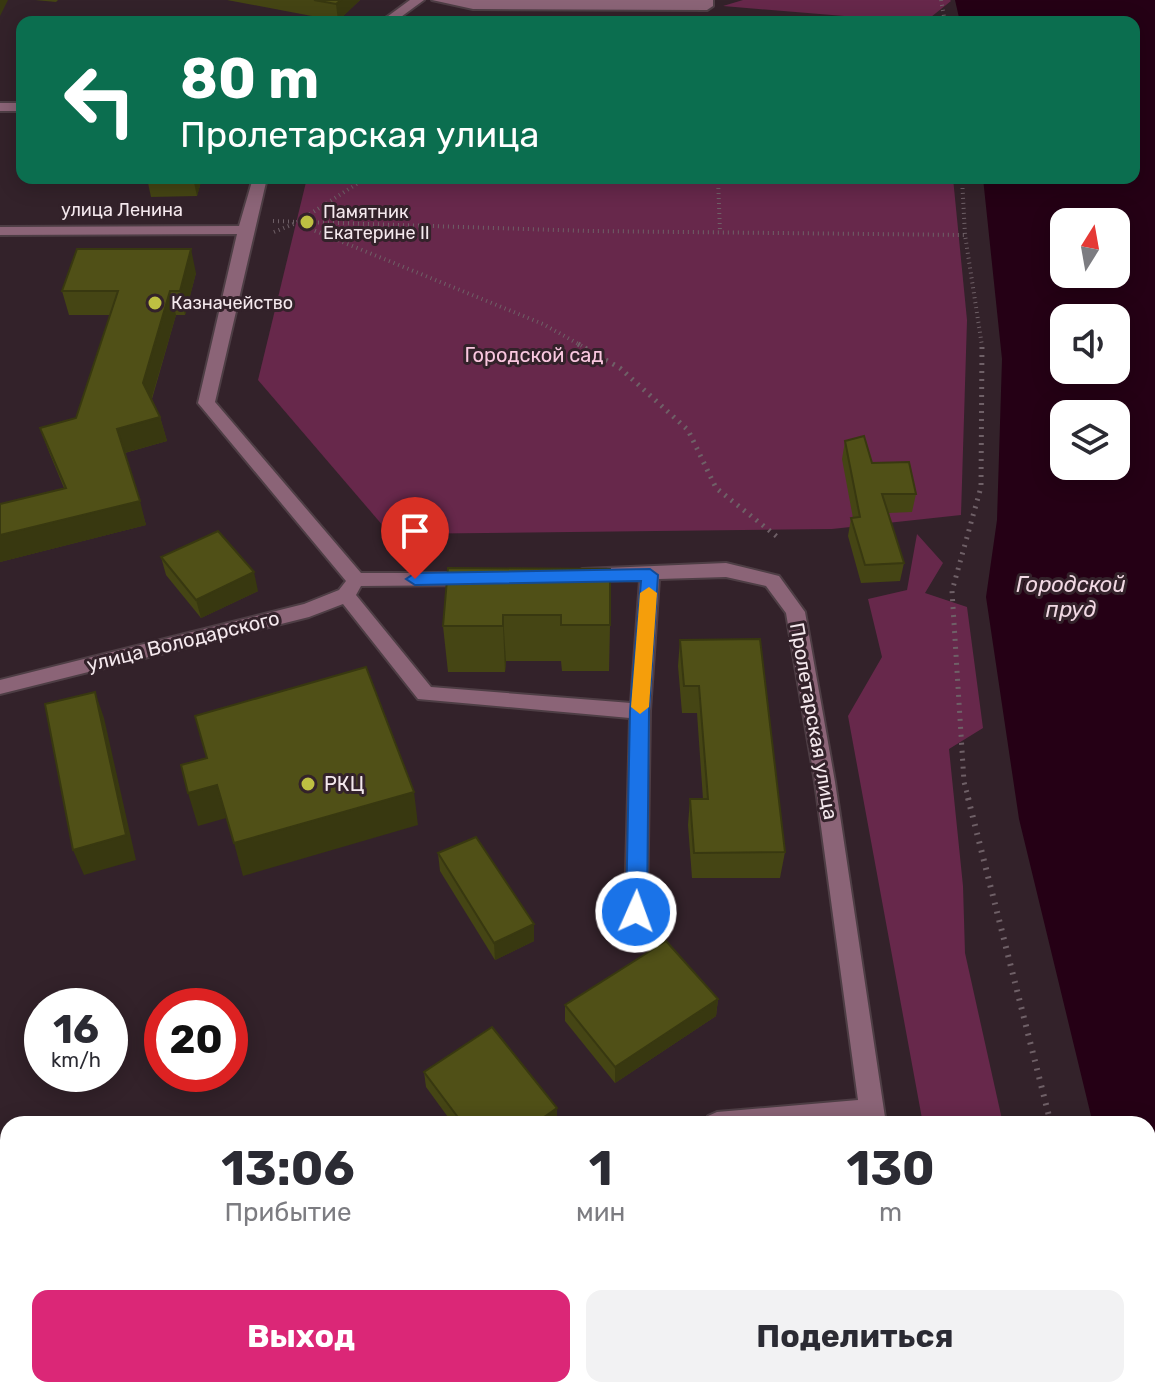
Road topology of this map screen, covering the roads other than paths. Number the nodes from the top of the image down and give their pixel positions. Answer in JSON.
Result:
{"nodes":[{"id":1,"x":418,"y":0,"type":"edge"},
{"id":2,"x":438,"y":0,"type":"edge"},
{"id":3,"x":707,"y":0,"type":"edge"},
{"id":4,"x":395,"y":16,"type":"edge"},
{"id":5,"x":258,"y":184,"type":"edge"},
{"id":6,"x":245,"y":230,"type":"junction"},
{"id":7,"x":0,"y":231,"type":"edge"},
{"id":8,"x":650,"y":575,"type":"junction"},
{"id":9,"x":557,"y":577,"type":"edge"},
{"id":10,"x":495,"y":578,"type":"edge"},
{"id":11,"x":351,"y":588,"type":"junction"},
{"id":12,"x":0,"y":687,"type":"edge"},
{"id":13,"x":640,"y":711,"type":"junction"},
{"id":14,"x":636,"y":912,"type":"dead end"},
{"id":15,"x":873,"y":1116,"type":"edge"}],
"edges":[{"from":1,"to":4,"type":"street"},
{"from":2,"to":3,"type":"street"},
{"from":5,"to":6,"type":"street"},
{"from":6,"to":7,"type":"street","name":"улица Ленина"},
{"from":6,"to":11,"type":"street"},
{"from":8,"to":9,"type":"street","name":"Пролетарская улица"},
{"from":8,"to":13,"type":"street"},
{"from":8,"to":15,"type":"street","name":"Пролетарская улица"},
{"from":10,"to":11,"type":"street"},
{"from":11,"to":12,"type":"street","name":"улица Володарского"},
{"from":11,"to":13,"type":"street"},
{"from":13,"to":14,"type":"street"}]}
